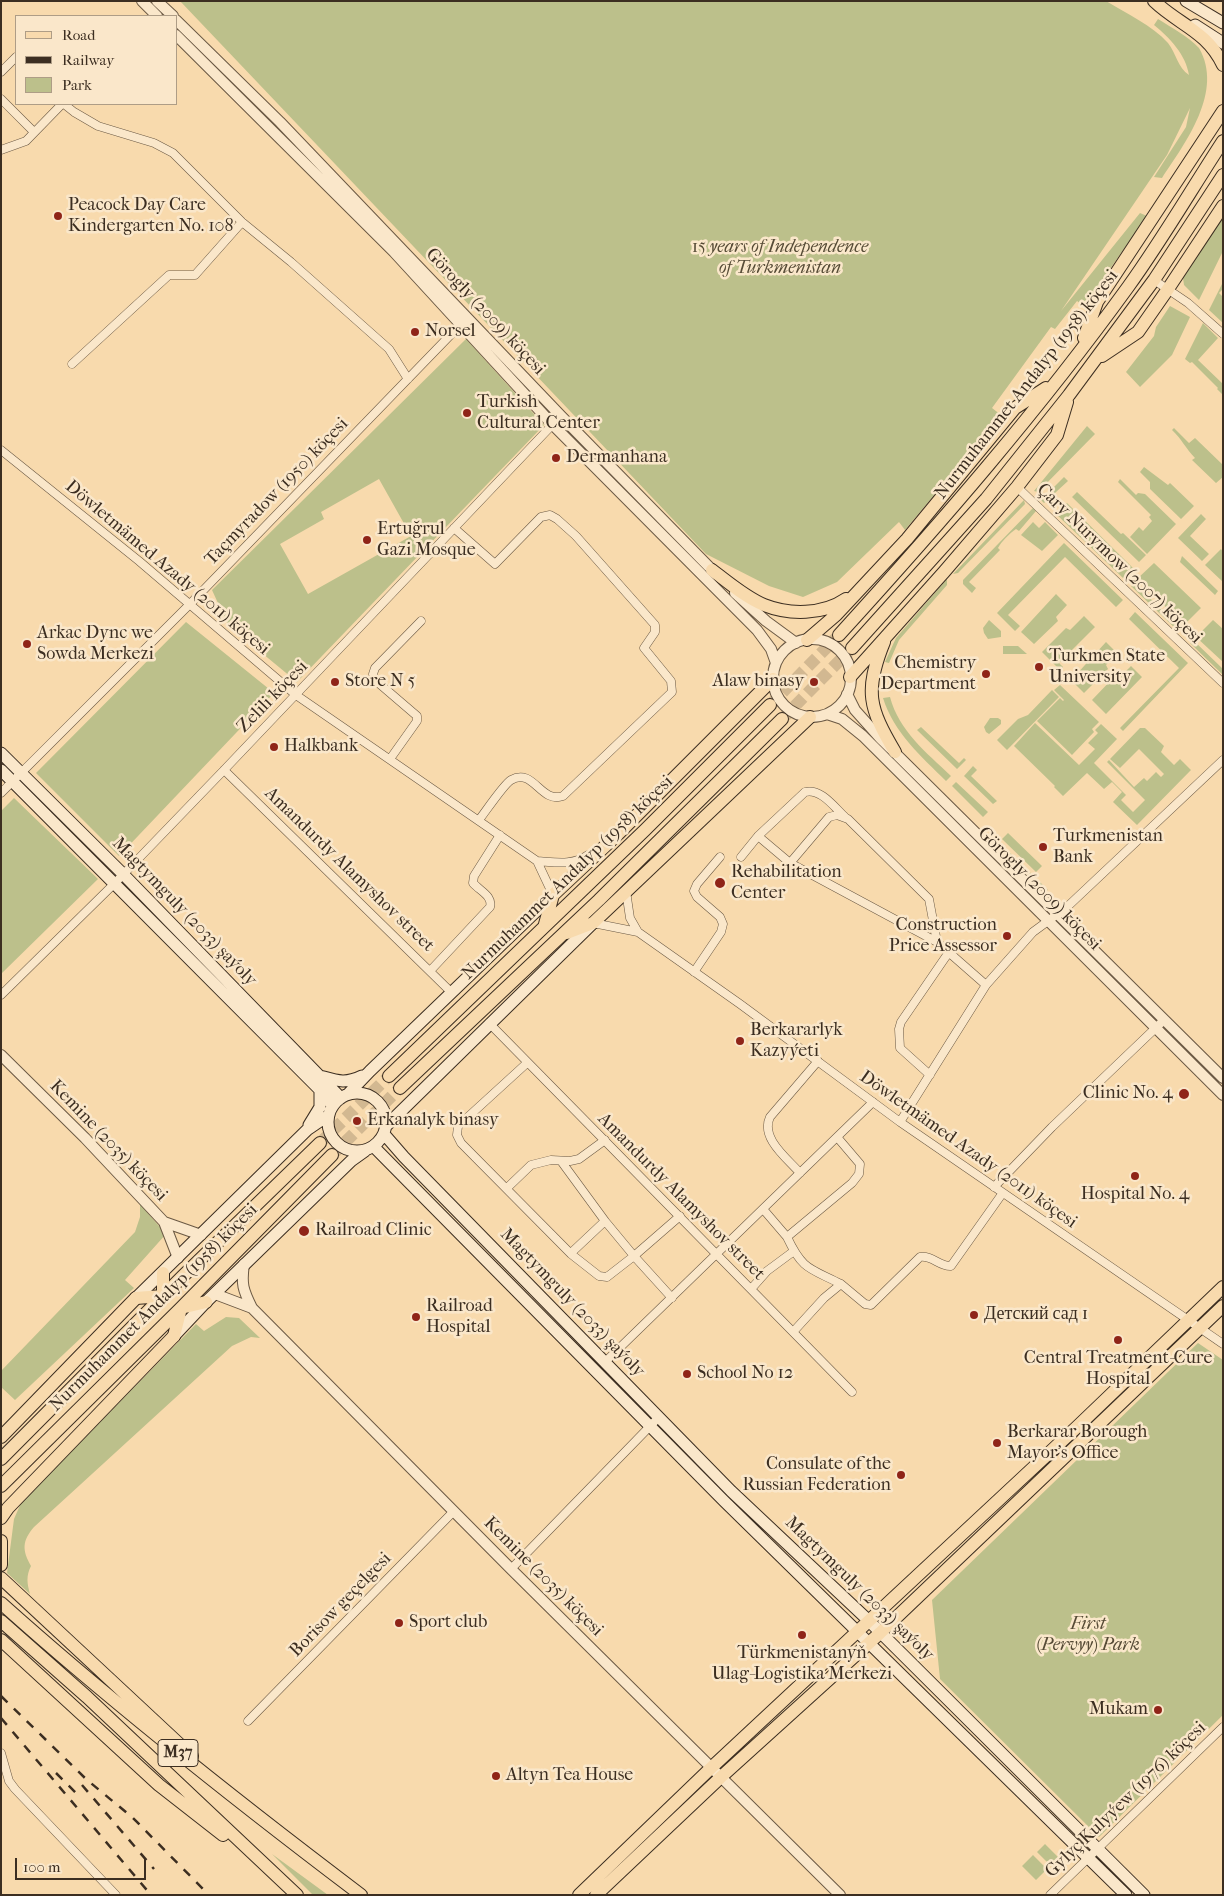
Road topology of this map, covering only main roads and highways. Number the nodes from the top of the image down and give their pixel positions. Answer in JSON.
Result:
{"nodes":[{"id":1,"x":1156,"y":1,"type":"edge"},
{"id":2,"x":1186,"y":1,"type":"edge"},
{"id":3,"x":1223,"y":23,"type":"edge"},
{"id":4,"x":1223,"y":43,"type":"edge"},
{"id":5,"x":1223,"y":65,"type":"edge"},
{"id":6,"x":1223,"y":111,"type":"edge"},
{"id":7,"x":1223,"y":141,"type":"edge"},
{"id":8,"x":1223,"y":175,"type":"edge"},
{"id":9,"x":1223,"y":206,"type":"edge"},
{"id":10,"x":1079,"y":352,"type":"junction"},
{"id":11,"x":1094,"y":361,"type":"junction"},
{"id":12,"x":1055,"y":383,"type":"junction"},
{"id":13,"x":1069,"y":395,"type":"junction"},
{"id":14,"x":712,"y":570,"type":"road end"},
{"id":15,"x":860,"y":589,"type":"junction"},
{"id":16,"x":892,"y":628,"type":"junction"},
{"id":17,"x":839,"y":634,"type":"tunnel mouth"},
{"id":18,"x":802,"y":641,"type":"road end"},
{"id":19,"x":852,"y":648,"type":"tunnel mouth"},
{"id":20,"x":850,"y":677,"type":"road end"},
{"id":21,"x":773,"y":680,"type":"road end"},
{"id":22,"x":770,"y":705,"type":"tunnel mouth"},
{"id":23,"x":810,"y":717,"type":"road end"},
{"id":24,"x":782,"y":719,"type":"tunnel mouth"},
{"id":25,"x":895,"y":752,"type":"road end"},
{"id":26,"x":1,"y":753,"type":"edge"},
{"id":27,"x":1,"y":770,"type":"edge"},
{"id":28,"x":644,"y":830,"type":"junction"},
{"id":29,"x":618,"y":834,"type":"junction"},
{"id":30,"x":652,"y":848,"type":"junction"},
{"id":31,"x":119,"y":878,"type":"junction"},
{"id":32,"x":626,"y":891,"type":"junction"},
{"id":33,"x":553,"y":896,"type":"junction"},
{"id":34,"x":593,"y":923,"type":"junction"},
{"id":35,"x":545,"y":924,"type":"junction"},
{"id":36,"x":558,"y":936,"type":"junction"},
{"id":37,"x":370,"y":1071,"type":"junction"},
{"id":38,"x":318,"y":1075,"type":"junction"},
{"id":39,"x":389,"y":1076,"type":"tunnel mouth"},
{"id":40,"x":400,"y":1088,"type":"tunnel mouth"},
{"id":41,"x":320,"y":1090,"type":"junction"},
{"id":42,"x":338,"y":1103,"type":"junction"},
{"id":43,"x":401,"y":1109,"type":"junction"},
{"id":44,"x":307,"y":1130,"type":"junction"},
{"id":45,"x":386,"y":1130,"type":"junction"},
{"id":46,"x":320,"y":1143,"type":"tunnel mouth"},
{"id":47,"x":369,"y":1149,"type":"junction"},
{"id":48,"x":332,"y":1155,"type":"tunnel mouth"},
{"id":49,"x":404,"y":1157,"type":"junction"},
{"id":50,"x":351,"y":1160,"type":"junction"},
{"id":51,"x":393,"y":1164,"type":"junction"},
{"id":52,"x":163,"y":1273,"type":"junction"},
{"id":53,"x":1223,"y":1287,"type":"edge"},
{"id":54,"x":163,"y":1296,"type":"junction"},
{"id":55,"x":136,"y":1298,"type":"junction"},
{"id":56,"x":210,"y":1298,"type":"junction"},
{"id":57,"x":1223,"y":1306,"type":"edge"},
{"id":58,"x":181,"y":1308,"type":"junction"},
{"id":59,"x":174,"y":1336,"type":"junction"},
{"id":60,"x":1,"y":1437,"type":"edge"},
{"id":61,"x":1,"y":1459,"type":"edge"},
{"id":62,"x":1,"y":1486,"type":"edge"},
{"id":63,"x":1,"y":1518,"type":"edge"},
{"id":64,"x":1,"y":1541,"type":"edge"},
{"id":65,"x":1,"y":1564,"type":"edge"},
{"id":66,"x":1,"y":1578,"type":"edge"},
{"id":67,"x":1,"y":1603,"type":"edge"},
{"id":68,"x":868,"y":1620,"type":"junction"},
{"id":69,"x":1,"y":1621,"type":"edge"},
{"id":70,"x":856,"y":1632,"type":"junction"},
{"id":71,"x":880,"y":1634,"type":"junction"},
{"id":72,"x":1,"y":1640,"type":"edge"},
{"id":73,"x":868,"y":1644,"type":"junction"},
{"id":74,"x":250,"y":1811,"type":"junction"},
{"id":75,"x":287,"y":1884,"type":"junction"},
{"id":76,"x":298,"y":1895,"type":"edge"},
{"id":77,"x":361,"y":1895,"type":"edge"},
{"id":78,"x":579,"y":1895,"type":"edge"},
{"id":79,"x":596,"y":1895,"type":"edge"},
{"id":80,"x":1126,"y":1895,"type":"edge"},
{"id":81,"x":1144,"y":1895,"type":"edge"}],
"edges":[{"from":1,"to":4,"type":"main road"},
{"from":1,"to":5,"type":"main road"},
{"from":2,"to":3,"type":"main road"},
{"from":6,"to":10,"type":"main road"},
{"from":7,"to":10,"type":"main road","name":"Nurmuhammet Andalyp (1958) köçesi"},
{"from":8,"to":11,"type":"main road","name":"Nurmuhammet Andalyp (1958) köçesi"},
{"from":9,"to":11,"type":"main road"},
{"from":10,"to":12,"type":"main road","name":"Nurmuhammet Andalyp (1958) köçesi"},
{"from":11,"to":13,"type":"main road","name":"Nurmuhammet Andalyp (1958) köçesi"},
{"from":12,"to":15,"type":"main road"},
{"from":12,"to":17,"type":"main road","name":"Nurmuhammet Andalyp (1958) köçesi"},
{"from":13,"to":16,"type":"main road"},
{"from":13,"to":19,"type":"main road","name":"Nurmuhammet Andalyp (1958) köçesi"},
{"from":14,"to":15,"type":"main road"},
{"from":15,"to":18,"type":"main road"},
{"from":16,"to":20,"type":"main road"},
{"from":16,"to":25,"type":"main road"},
{"from":21,"to":29,"type":"main road"},
{"from":22,"to":28,"type":"main road","name":"Nurmuhammet Andalyp (1958) köçesi"},
{"from":23,"to":32,"type":"main road"},
{"from":24,"to":30,"type":"main road","name":"Nurmuhammet Andalyp (1958) köçesi"},
{"from":26,"to":31,"type":"main road","name":"Magtymguly (2033) şaýoly"},
{"from":27,"to":31,"type":"main road","name":"Magtymguly (2033) şaýoly"},
{"from":28,"to":29,"type":"main road"},
{"from":28,"to":35,"type":"main road","name":"Nurmuhammet Andalyp (1958) köçesi"},
{"from":29,"to":33,"type":"main road"},
{"from":30,"to":32,"type":"main road"},
{"from":30,"to":36,"type":"main road","name":"Nurmuhammet Andalyp (1958) köçesi"},
{"from":31,"to":38,"type":"main road","name":"Magtymguly (2033) şaýoly"},
{"from":31,"to":41,"type":"main road","name":"Magtymguly (2033) şaýoly"},
{"from":32,"to":34,"type":"main road"},
{"from":33,"to":35,"type":"main road"},
{"from":33,"to":37,"type":"main road"},
{"from":34,"to":36,"type":"main road"},
{"from":34,"to":43,"type":"main road"},
{"from":35,"to":39,"type":"main road","name":"Nurmuhammet Andalyp (1958) köçesi"},
{"from":36,"to":40,"type":"main road","name":"Nurmuhammet Andalyp (1958) köçesi"},
{"from":37,"to":38,"type":"main road"},
{"from":37,"to":42,"type":"main road"},
{"from":38,"to":42,"type":"main road","name":"Magtymguly (2033) şaýoly"},
{"from":41,"to":42,"type":"main road","name":"Magtymguly (2033) şaýoly"},
{"from":41,"to":44,"type":"main road"},
{"from":42,"to":44,"type":"main road"},
{"from":42,"to":45,"type":"main road"},
{"from":42,"to":47,"type":"main road"},
{"from":43,"to":45,"type":"main road"},
{"from":43,"to":49,"type":"main road"},
{"from":44,"to":52,"type":"main road"},
{"from":45,"to":47,"type":"main road"},
{"from":45,"to":49,"type":"main road","name":"Magtymguly (2033) şaýoly"},
{"from":46,"to":54,"type":"main road","name":"Nurmuhammet Andalyp (1958) köçesi"},
{"from":47,"to":50,"type":"main road"},
{"from":47,"to":51,"type":"main road","name":"Magtymguly (2033) şaýoly"},
{"from":48,"to":58,"type":"main road","name":"Nurmuhammet Andalyp (1958) köçesi"},
{"from":49,"to":68,"type":"main road","name":"Magtymguly (2033) şaýoly"},
{"from":50,"to":51,"type":"main road"},
{"from":50,"to":56,"type":"main road"},
{"from":51,"to":70,"type":"main road","name":"Magtymguly (2033) şaýoly"},
{"from":52,"to":54,"type":"main road"},
{"from":52,"to":55,"type":"main road"},
{"from":53,"to":68,"type":"main road"},
{"from":54,"to":55,"type":"main road"},
{"from":54,"to":61,"type":"main road","name":"Nurmuhammet Andalyp (1958) köçesi"},
{"from":55,"to":60,"type":"main road"},
{"from":56,"to":58,"type":"main road"},
{"from":56,"to":59,"type":"main road"},
{"from":57,"to":71,"type":"main road"},
{"from":58,"to":59,"type":"main road"},
{"from":58,"to":62,"type":"main road","name":"Nurmuhammet Andalyp (1958) köçesi"},
{"from":59,"to":63,"type":"main road"},
{"from":64,"to":65,"type":"main road"},
{"from":66,"to":74,"type":"main road"},
{"from":67,"to":74,"type":"main road","number":"M37"},
{"from":68,"to":70,"type":"main road"},
{"from":68,"to":71,"type":"main road","name":"Magtymguly (2033) şaýoly"},
{"from":69,"to":75,"type":"main road","number":"M37"},
{"from":70,"to":73,"type":"main road","name":"Magtymguly (2033) şaýoly"},
{"from":70,"to":78,"type":"main road"},
{"from":71,"to":73,"type":"main road"},
{"from":71,"to":81,"type":"main road","name":"Magtymguly (2033) şaýoly"},
{"from":72,"to":75,"type":"main road"},
{"from":73,"to":79,"type":"main road"},
{"from":73,"to":80,"type":"main road","name":"Magtymguly (2033) şaýoly"},
{"from":74,"to":77,"type":"main road","number":"M37"},
{"from":75,"to":76,"type":"main road","number":"M37"}]}
